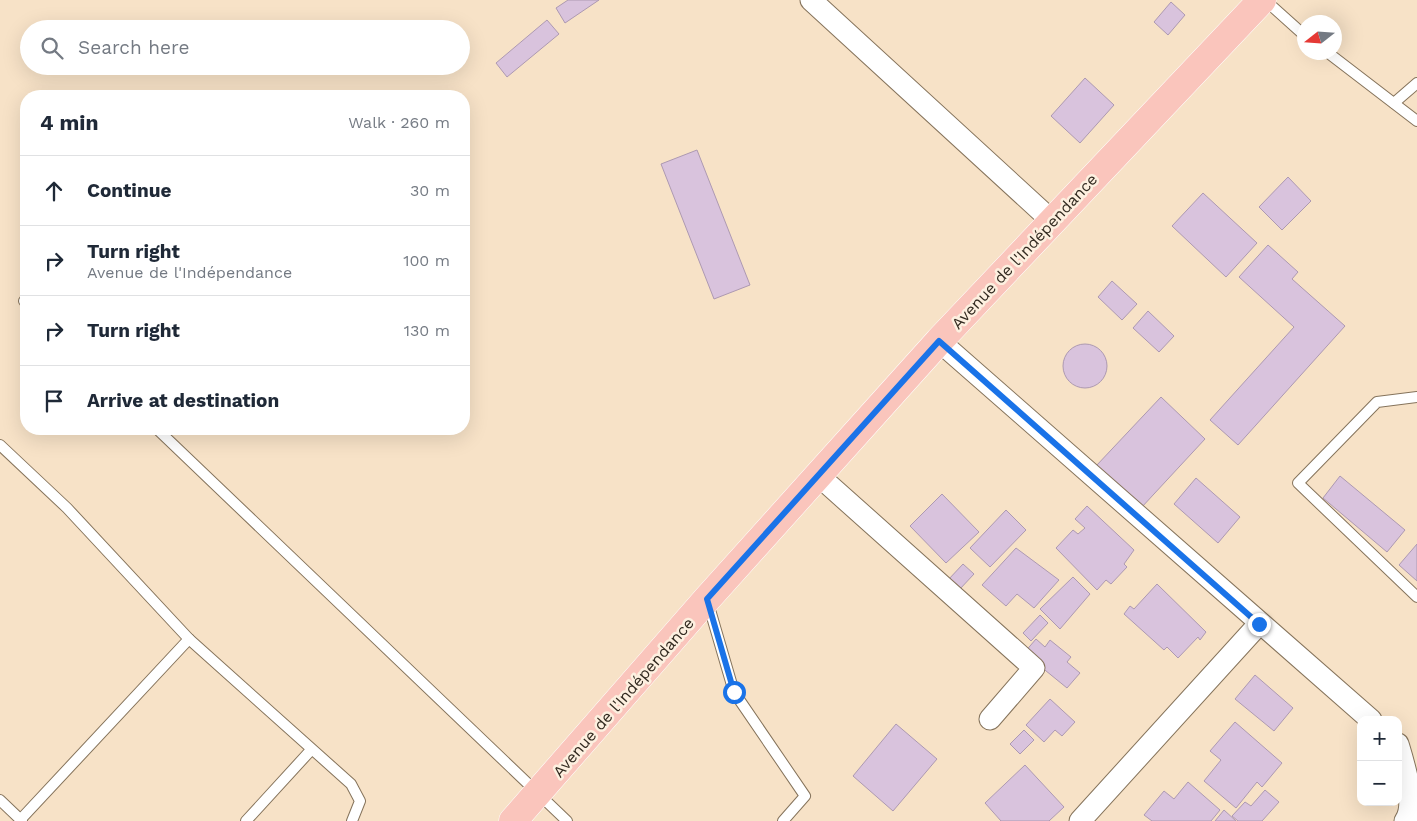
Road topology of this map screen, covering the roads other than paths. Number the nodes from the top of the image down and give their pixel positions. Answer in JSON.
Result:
{"nodes":[{"id":1,"x":811,"y":0,"type":"edge"},
{"id":2,"x":1262,"y":0,"type":"edge"},
{"id":3,"x":1265,"y":0,"type":"edge"},
{"id":4,"x":1297,"y":29,"type":"edge"},
{"id":5,"x":1338,"y":60,"type":"edge"},
{"id":6,"x":1417,"y":83,"type":"edge"},
{"id":7,"x":1394,"y":102,"type":"junction"},
{"id":8,"x":1417,"y":121,"type":"edge"},
{"id":9,"x":1052,"y":222,"type":"junction"},
{"id":10,"x":939,"y":341,"type":"junction"},
{"id":11,"x":1417,"y":397,"type":"edge"},
{"id":12,"x":163,"y":435,"type":"edge"},
{"id":13,"x":0,"y":446,"type":"edge"},
{"id":14,"x":819,"y":476,"type":"junction"},
{"id":15,"x":1417,"y":597,"type":"edge"},
{"id":16,"x":707,"y":599,"type":"junction"},
{"id":17,"x":1259,"y":624,"type":"junction"},
{"id":18,"x":189,"y":639,"type":"junction"},
{"id":19,"x":1366,"y":716,"type":"edge"},
{"id":20,"x":990,"y":719,"type":"dead end"},
{"id":21,"x":311,"y":750,"type":"junction"},
{"id":22,"x":1402,"y":757,"type":"edge"},
{"id":23,"x":538,"y":794,"type":"junction"},
{"id":24,"x":0,"y":800,"type":"edge"},
{"id":25,"x":22,"y":820,"type":"edge"},
{"id":26,"x":246,"y":821,"type":"edge"},
{"id":27,"x":352,"y":821,"type":"edge"},
{"id":28,"x":513,"y":821,"type":"edge"},
{"id":29,"x":567,"y":821,"type":"edge"},
{"id":30,"x":783,"y":821,"type":"edge"},
{"id":31,"x":1080,"y":821,"type":"edge"},
{"id":32,"x":1405,"y":821,"type":"edge"}],
"edges":[{"from":1,"to":9,"type":"street"},
{"from":2,"to":9,"type":"main road","name":"Avenue de l'Indépendance"},
{"from":3,"to":4,"type":"lane"},
{"from":5,"to":7,"type":"lane"},
{"from":6,"to":7,"type":"lane"},
{"from":7,"to":8,"type":"lane"},
{"from":9,"to":10,"type":"main road","name":"Avenue de l'Indépendance"},
{"from":10,"to":14,"type":"main road","name":"Avenue de l'Indépendance"},
{"from":10,"to":17,"type":"street"},
{"from":11,"to":15,"type":"lane"},
{"from":12,"to":23,"type":"lane"},
{"from":13,"to":18,"type":"lane"},
{"from":14,"to":16,"type":"main road","name":"Avenue de l'Indépendance"},
{"from":14,"to":20,"type":"street"},
{"from":16,"to":23,"type":"main road","name":"Avenue de l'Indépendance"},
{"from":16,"to":30,"type":"lane"},
{"from":17,"to":19,"type":"street"},
{"from":17,"to":31,"type":"street"},
{"from":18,"to":21,"type":"lane"},
{"from":18,"to":25,"type":"lane"},
{"from":21,"to":26,"type":"lane"},
{"from":21,"to":27,"type":"lane"},
{"from":22,"to":32,"type":"street"},
{"from":23,"to":28,"type":"main road","name":"Avenue de l'Indépendance"},
{"from":23,"to":29,"type":"lane"},
{"from":24,"to":25,"type":"lane"}]}
